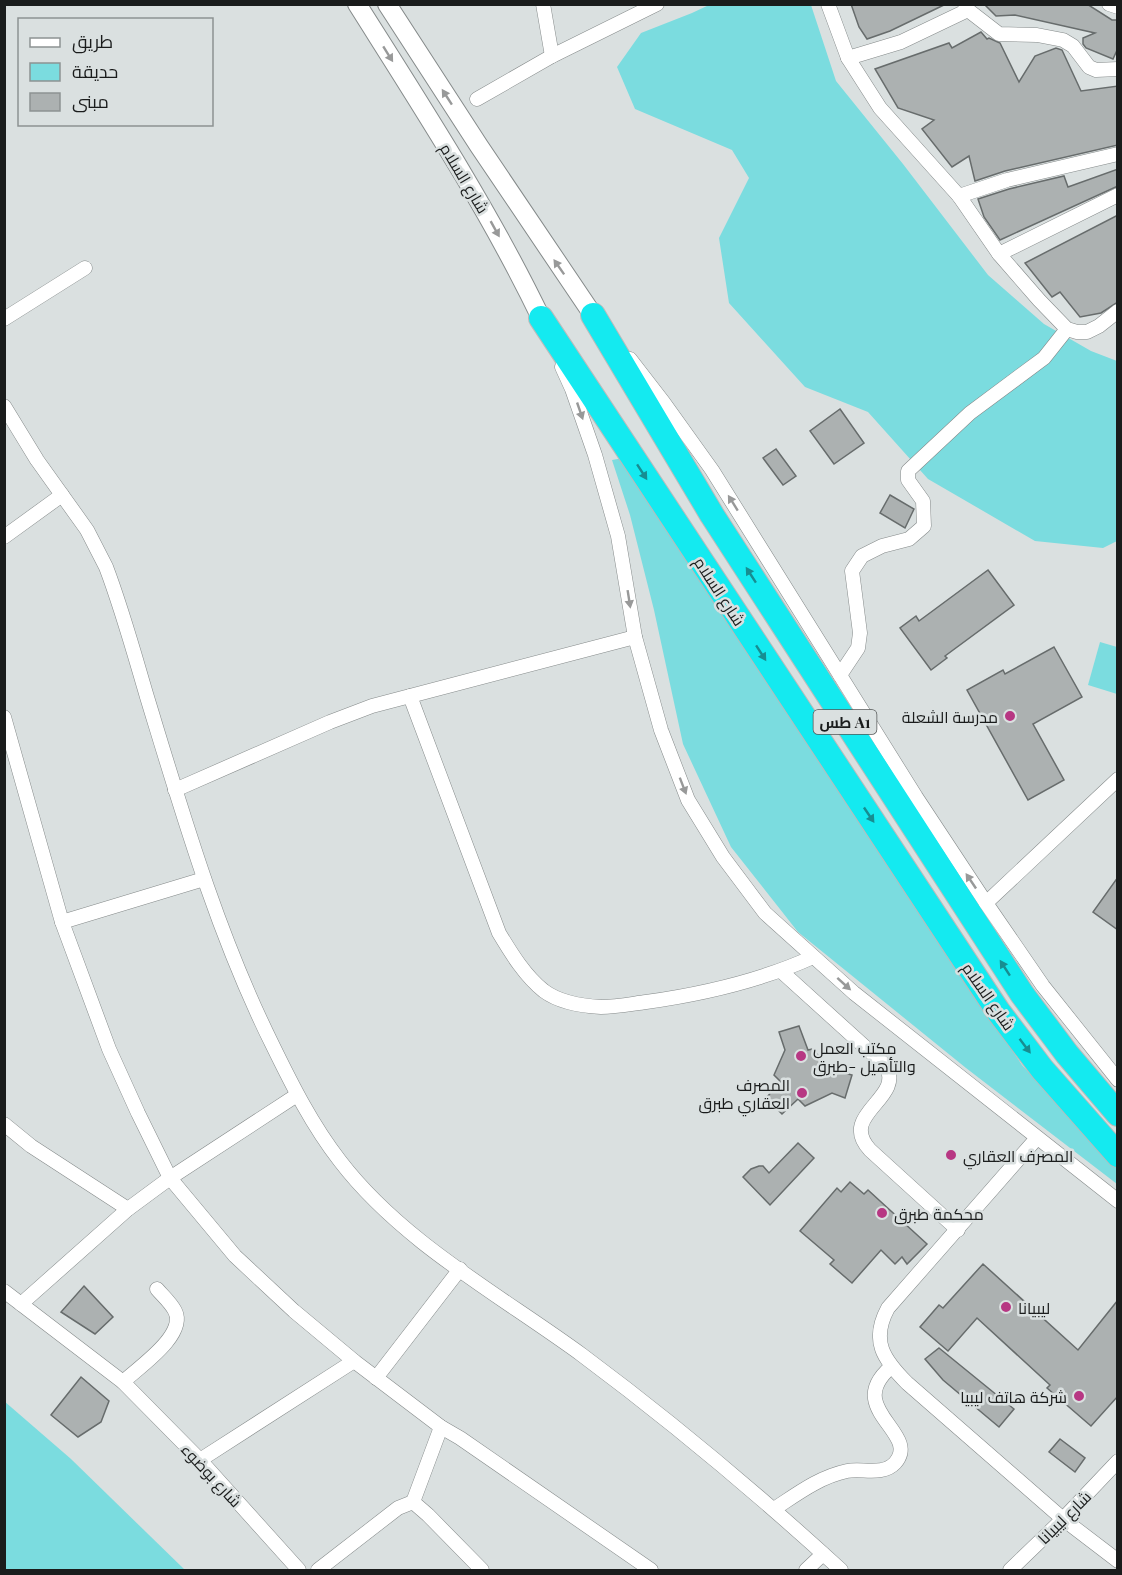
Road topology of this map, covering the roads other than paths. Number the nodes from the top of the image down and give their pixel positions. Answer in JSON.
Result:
{"nodes":[{"id":1,"x":357,"y":4,"type":"edge"},
{"id":2,"x":387,"y":4,"type":"edge"},
{"id":3,"x":543,"y":4,"type":"edge"},
{"id":4,"x":657,"y":4,"type":"edge"},
{"id":5,"x":828,"y":4,"type":"edge"},
{"id":6,"x":1109,"y":4,"type":"edge"},
{"id":7,"x":966,"y":7,"type":"edge"},
{"id":8,"x":1118,"y":7,"type":"edge"},
{"id":9,"x":552,"y":56,"type":"junction"},
{"id":10,"x":848,"y":58,"type":"junction"},
{"id":11,"x":1118,"y":69,"type":"edge"},
{"id":12,"x":477,"y":99,"type":"dead end"},
{"id":13,"x":1118,"y":154,"type":"edge"},
{"id":14,"x":1118,"y":195,"type":"edge"},
{"id":15,"x":959,"y":196,"type":"junction"},
{"id":16,"x":999,"y":254,"type":"junction"},
{"id":17,"x":85,"y":268,"type":"dead end"},
{"id":18,"x":1118,"y":311,"type":"edge"},
{"id":19,"x":593,"y":315,"type":"junction"},
{"id":20,"x":541,"y":318,"type":"junction"},
{"id":21,"x":4,"y":319,"type":"edge"},
{"id":22,"x":1067,"y":329,"type":"junction"},
{"id":23,"x":4,"y":406,"type":"edge"},
{"id":24,"x":62,"y":495,"type":"junction"},
{"id":25,"x":4,"y":537,"type":"edge"},
{"id":26,"x":635,"y":637,"type":"junction"},
{"id":27,"x":840,"y":675,"type":"junction"},
{"id":28,"x":410,"y":696,"type":"junction"},
{"id":29,"x":4,"y":717,"type":"edge"},
{"id":30,"x":1118,"y":779,"type":"edge"},
{"id":31,"x":175,"y":790,"type":"junction"},
{"id":32,"x":204,"y":879,"type":"junction"},
{"id":33,"x":986,"y":903,"type":"junction"},
{"id":34,"x":62,"y":922,"type":"junction"},
{"id":35,"x":813,"y":957,"type":"junction"},
{"id":36,"x":781,"y":971,"type":"junction"},
{"id":37,"x":1118,"y":1080,"type":"edge"},
{"id":38,"x":297,"y":1095,"type":"junction"},
{"id":39,"x":1118,"y":1114,"type":"edge"},
{"id":40,"x":4,"y":1124,"type":"edge"},
{"id":41,"x":1037,"y":1138,"type":"junction"},
{"id":42,"x":1118,"y":1155,"type":"edge"},
{"id":43,"x":170,"y":1178,"type":"junction"},
{"id":44,"x":1118,"y":1201,"type":"edge"},
{"id":45,"x":128,"y":1209,"type":"junction"},
{"id":46,"x":957,"y":1230,"type":"junction"},
{"id":47,"x":460,"y":1269,"type":"junction"},
{"id":48,"x":156,"y":1289,"type":"dead end"},
{"id":49,"x":4,"y":1291,"type":"edge"},
{"id":50,"x":21,"y":1304,"type":"junction"},
{"id":51,"x":354,"y":1361,"type":"junction"},
{"id":52,"x":891,"y":1367,"type":"junction"},
{"id":53,"x":376,"y":1378,"type":"junction"},
{"id":54,"x":123,"y":1382,"type":"junction"},
{"id":55,"x":441,"y":1427,"type":"junction"},
{"id":56,"x":200,"y":1460,"type":"junction"},
{"id":57,"x":1118,"y":1461,"type":"edge"},
{"id":58,"x":413,"y":1502,"type":"junction"},
{"id":59,"x":774,"y":1509,"type":"junction"},
{"id":60,"x":1063,"y":1519,"type":"junction"},
{"id":61,"x":823,"y":1554,"type":"junction"},
{"id":62,"x":1118,"y":1561,"type":"edge"},
{"id":63,"x":298,"y":1570,"type":"edge"},
{"id":64,"x":318,"y":1570,"type":"edge"},
{"id":65,"x":482,"y":1570,"type":"edge"},
{"id":66,"x":651,"y":1570,"type":"edge"},
{"id":67,"x":806,"y":1570,"type":"edge"},
{"id":68,"x":841,"y":1570,"type":"edge"},
{"id":69,"x":1010,"y":1570,"type":"edge"}],
"edges":[{"from":1,"to":20,"type":"main road","name":"شارع السلام","one_way":true},
{"from":19,"to":2,"type":"main road","name":"شارع السلام","one_way":true},
{"from":3,"to":9,"type":"street"},
{"from":4,"to":9,"type":"street"},
{"from":5,"to":10,"type":"street"},
{"from":6,"to":8,"type":"street"},
{"from":7,"to":10,"type":"street"},
{"from":7,"to":11,"type":"street"},
{"from":9,"to":12,"type":"street"},
{"from":10,"to":15,"type":"street"},
{"from":13,"to":15,"type":"street"},
{"from":14,"to":16,"type":"street"},
{"from":15,"to":16,"type":"street"},
{"from":16,"to":22,"type":"street"},
{"from":17,"to":21,"type":"street"},
{"from":18,"to":22,"type":"street"},
{"from":27,"to":19,"type":"street","one_way":true},
{"from":39,"to":19,"type":"highway","name":"شارع السلام","number":"طس A1","one_way":true},
{"from":20,"to":26,"type":"street","one_way":true},
{"from":20,"to":42,"type":"highway","name":"شارع السلام","one_way":true},
{"from":22,"to":27,"type":"street"},
{"from":23,"to":24,"type":"street"},
{"from":24,"to":25,"type":"street"},
{"from":24,"to":31,"type":"street"},
{"from":26,"to":28,"type":"street"},
{"from":26,"to":35,"type":"street","one_way":true},
{"from":33,"to":27,"type":"street","one_way":true},
{"from":28,"to":31,"type":"street"},
{"from":28,"to":36,"type":"street"},
{"from":29,"to":34,"type":"street"},
{"from":30,"to":33,"type":"street"},
{"from":31,"to":32,"type":"street"},
{"from":32,"to":34,"type":"street"},
{"from":32,"to":38,"type":"street"},
{"from":33,"to":37,"type":"street"},
{"from":34,"to":43,"type":"street"},
{"from":35,"to":36,"type":"street"},
{"from":35,"to":41,"type":"street","one_way":true},
{"from":36,"to":46,"type":"street"},
{"from":38,"to":43,"type":"street"},
{"from":38,"to":47,"type":"street"},
{"from":40,"to":45,"type":"street"},
{"from":41,"to":44,"type":"street"},
{"from":41,"to":46,"type":"street"},
{"from":43,"to":45,"type":"street"},
{"from":43,"to":51,"type":"street"},
{"from":45,"to":50,"type":"street"},
{"from":46,"to":52,"type":"street"},
{"from":47,"to":53,"type":"street"},
{"from":47,"to":59,"type":"street"},
{"from":48,"to":54,"type":"street"},
{"from":49,"to":50,"type":"street","name":"شارع بوضوء"},
{"from":50,"to":54,"type":"street","name":"شارع بوضوء"},
{"from":51,"to":53,"type":"street"},
{"from":51,"to":56,"type":"street"},
{"from":52,"to":59,"type":"street"},
{"from":52,"to":60,"type":"street"},
{"from":53,"to":55,"type":"street"},
{"from":54,"to":56,"type":"street","name":"شارع بوضوء"},
{"from":55,"to":58,"type":"street"},
{"from":55,"to":66,"type":"street"},
{"from":56,"to":63,"type":"street","name":"شارع بوضوء"},
{"from":57,"to":60,"type":"street","name":"شارع ليبيانا"},
{"from":58,"to":64,"type":"street"},
{"from":58,"to":65,"type":"street"},
{"from":59,"to":61,"type":"street"},
{"from":60,"to":62,"type":"street"},
{"from":60,"to":69,"type":"street","name":"شارع ليبيانا"},
{"from":61,"to":67,"type":"street"},
{"from":61,"to":68,"type":"street"}]}
